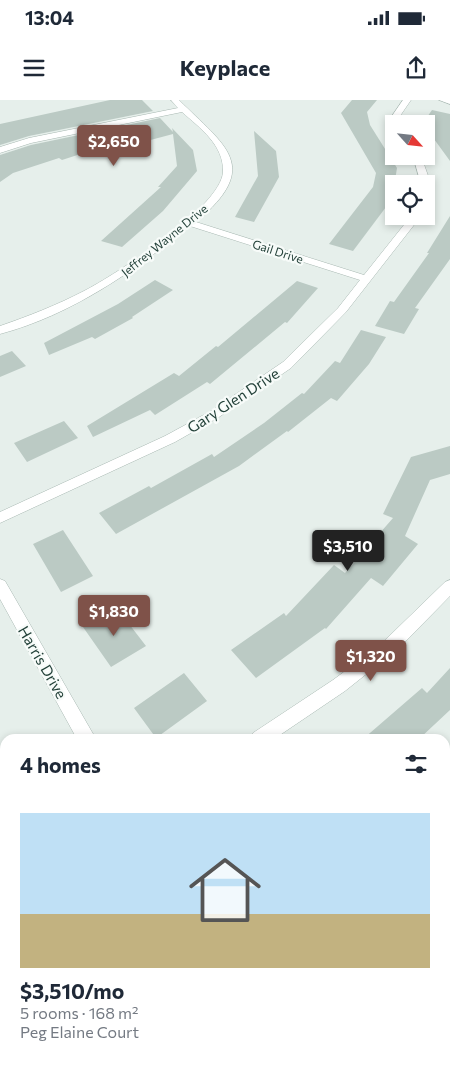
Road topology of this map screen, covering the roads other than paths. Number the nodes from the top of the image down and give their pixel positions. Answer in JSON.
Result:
{"nodes":[{"id":1,"x":175,"y":100,"type":"edge"},
{"id":2,"x":407,"y":100,"type":"edge"},
{"id":3,"x":443,"y":100,"type":"edge"},
{"id":4,"x":450,"y":102,"type":"edge"},
{"id":5,"x":184,"y":109,"type":"junction"},
{"id":6,"x":397,"y":115,"type":"edge"},
{"id":7,"x":0,"y":150,"type":"edge"},
{"id":8,"x":189,"y":223,"type":"junction"},
{"id":9,"x":409,"y":225,"type":"edge"},
{"id":10,"x":367,"y":279,"type":"junction"},
{"id":11,"x":0,"y":330,"type":"edge"},
{"id":12,"x":0,"y":518,"type":"edge"},
{"id":13,"x":0,"y":585,"type":"edge"},
{"id":14,"x":450,"y":586,"type":"edge"},
{"id":15,"x":84,"y":734,"type":"edge"},
{"id":16,"x":266,"y":734,"type":"edge"}],
"edges":[{"from":1,"to":5,"type":"street","name":"Jeffrey Wayne Drive"},
{"from":2,"to":6,"type":"street"},
{"from":3,"to":4,"type":"street"},
{"from":5,"to":7,"type":"street"},
{"from":5,"to":8,"type":"street","name":"Jeffrey Wayne Drive"},
{"from":8,"to":10,"type":"street","name":"Gail Drive"},
{"from":8,"to":11,"type":"street","name":"Jeffrey Wayne Drive"},
{"from":9,"to":10,"type":"street","name":"Gary Glen Drive"},
{"from":10,"to":12,"type":"street","name":"Gary Glen Drive"},
{"from":13,"to":15,"type":"street","name":"Harris Drive"},
{"from":14,"to":16,"type":"street"}]}
